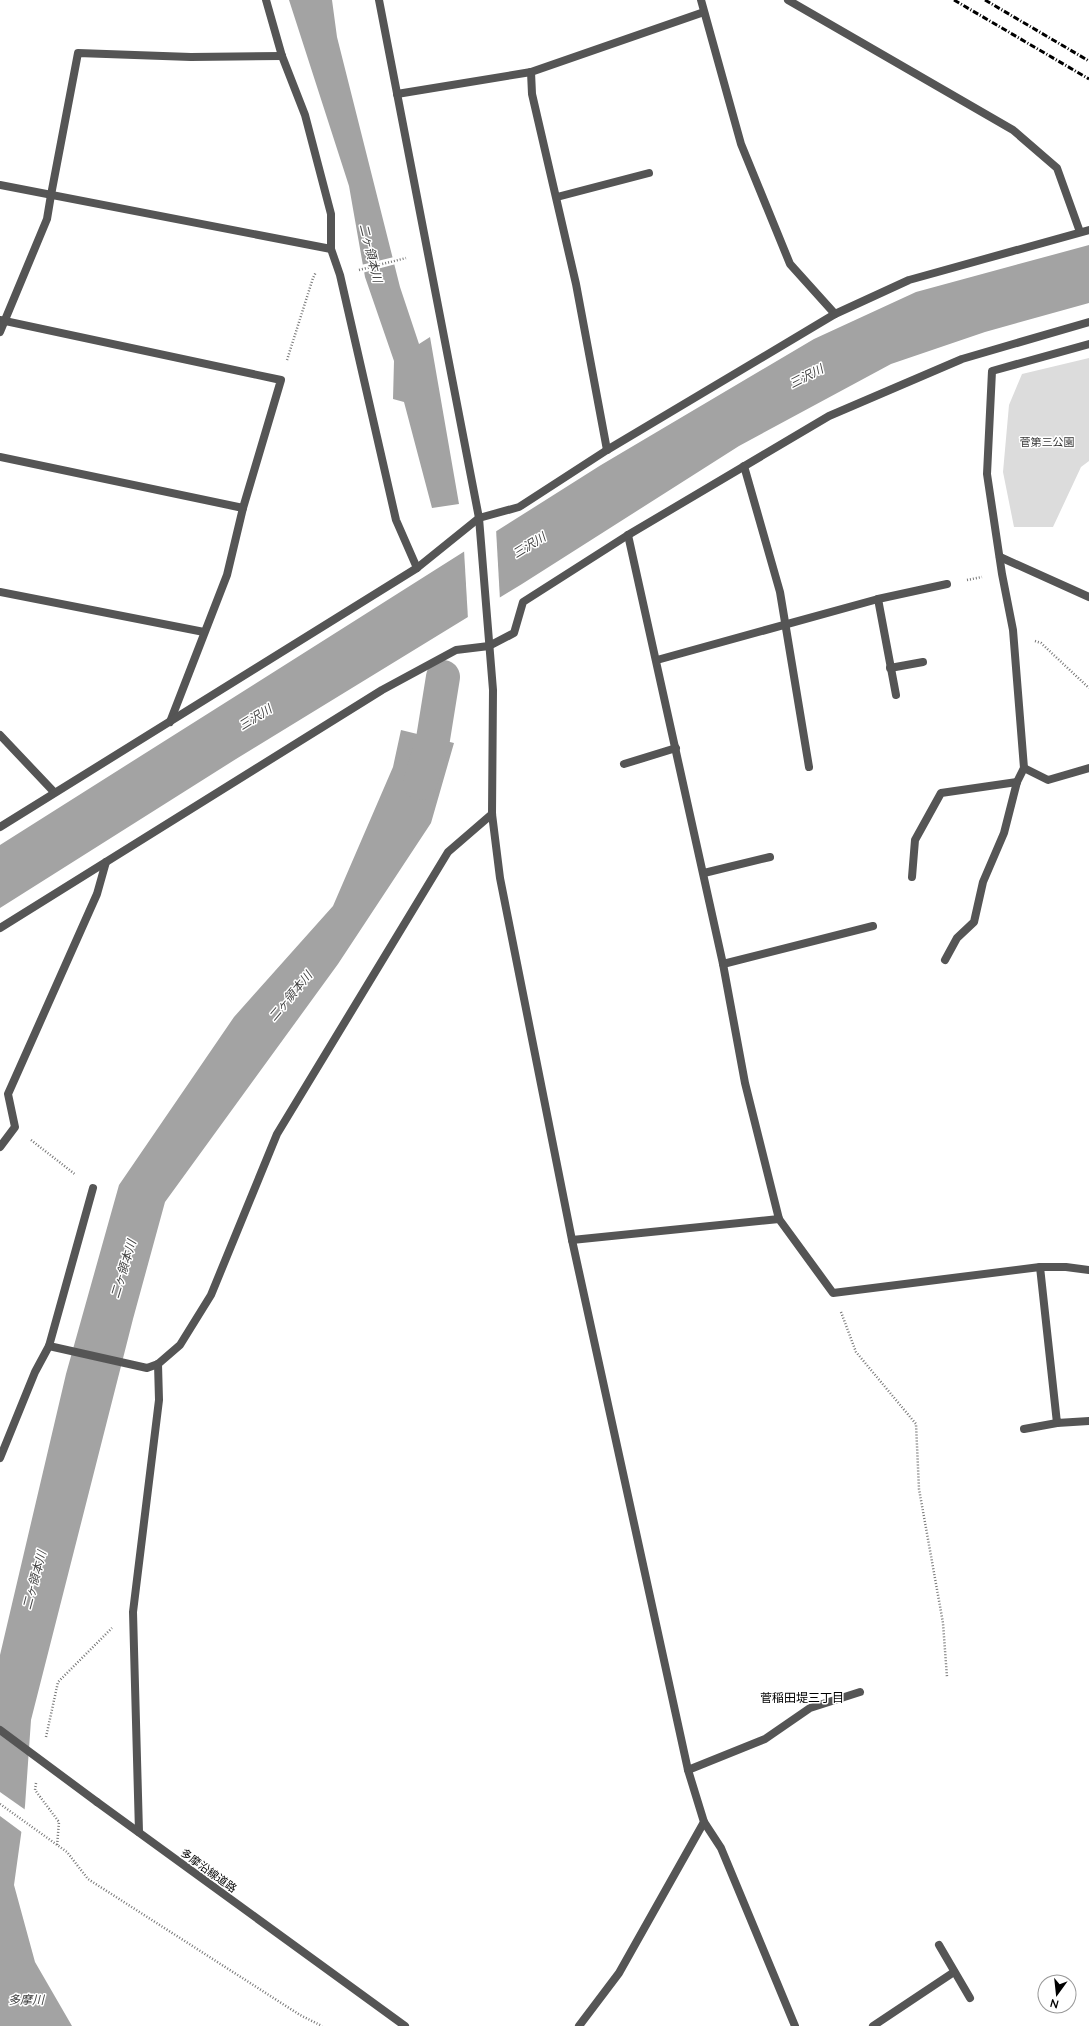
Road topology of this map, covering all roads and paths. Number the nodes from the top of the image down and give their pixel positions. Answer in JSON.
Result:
{"nodes":[{"id":1,"x":266,"y":0,"type":"edge"},
{"id":2,"x":379,"y":0,"type":"edge"},
{"id":3,"x":701,"y":0,"type":"edge"},
{"id":4,"x":788,"y":0,"type":"edge"},
{"id":5,"x":704,"y":12,"type":"junction"},
{"id":6,"x":282,"y":56,"type":"junction"},
{"id":7,"x":531,"y":72,"type":"junction"},
{"id":8,"x":397,"y":94,"type":"junction"},
{"id":9,"x":648,"y":173,"type":"dead end"},
{"id":10,"x":0,"y":185,"type":"edge"},
{"id":11,"x":52,"y":195,"type":"junction"},
{"id":12,"x":557,"y":197,"type":"junction"},
{"id":13,"x":1089,"y":230,"type":"edge"},
{"id":14,"x":1080,"y":232,"type":"junction"},
{"id":15,"x":332,"y":249,"type":"junction"},
{"id":16,"x":406,"y":258,"type":"dead end"},
{"id":17,"x":340,"y":275,"type":"junction"},
{"id":18,"x":835,"y":314,"type":"junction"},
{"id":19,"x":2,"y":320,"type":"edge"},
{"id":20,"x":1089,"y":322,"type":"edge"},
{"id":21,"x":0,"y":332,"type":"edge"},
{"id":22,"x":1089,"y":344,"type":"edge"},
{"id":23,"x":281,"y":380,"type":"junction"},
{"id":24,"x":607,"y":450,"type":"junction"},
{"id":25,"x":0,"y":457,"type":"edge"},
{"id":26,"x":744,"y":466,"type":"junction"},
{"id":27,"x":243,"y":508,"type":"junction"},
{"id":28,"x":479,"y":518,"type":"junction"},
{"id":29,"x":628,"y":535,"type":"junction"},
{"id":30,"x":1000,"y":557,"type":"junction"},
{"id":31,"x":417,"y":568,"type":"junction"},
{"id":32,"x":1002,"y":574,"type":"junction"},
{"id":33,"x":947,"y":584,"type":"joint"},
{"id":34,"x":0,"y":592,"type":"edge"},
{"id":35,"x":1089,"y":597,"type":"edge"},
{"id":36,"x":878,"y":599,"type":"junction"},
{"id":37,"x":785,"y":624,"type":"junction"},
{"id":38,"x":1013,"y":630,"type":"junction"},
{"id":39,"x":204,"y":632,"type":"junction"},
{"id":40,"x":489,"y":646,"type":"junction"},
{"id":41,"x":657,"y":660,"type":"junction"},
{"id":42,"x":922,"y":662,"type":"dead end"},
{"id":43,"x":890,"y":668,"type":"junction"},
{"id":44,"x":1089,"y":688,"type":"edge"},
{"id":45,"x":896,"y":695,"type":"dead end"},
{"id":46,"x":170,"y":722,"type":"junction"},
{"id":47,"x":0,"y":735,"type":"edge"},
{"id":48,"x":676,"y":748,"type":"junction"},
{"id":49,"x":624,"y":764,"type":"dead end"},
{"id":50,"x":809,"y":767,"type":"dead end"},
{"id":51,"x":1024,"y":768,"type":"junction"},
{"id":52,"x":1089,"y":768,"type":"edge"},
{"id":53,"x":1017,"y":782,"type":"junction"},
{"id":54,"x":54,"y":792,"type":"junction"},
{"id":55,"x":492,"y":814,"type":"junction"},
{"id":56,"x":0,"y":827,"type":"edge"},
{"id":57,"x":770,"y":857,"type":"dead end"},
{"id":58,"x":106,"y":862,"type":"junction"},
{"id":59,"x":704,"y":873,"type":"junction"},
{"id":60,"x":912,"y":877,"type":"dead end"},
{"id":61,"x":873,"y":926,"type":"dead end"},
{"id":62,"x":0,"y":928,"type":"edge"},
{"id":63,"x":945,"y":960,"type":"dead end"},
{"id":64,"x":723,"y":964,"type":"junction"},
{"id":65,"x":15,"y":1127,"type":"junction"},
{"id":66,"x":0,"y":1147,"type":"edge"},
{"id":67,"x":93,"y":1188,"type":"joint"},
{"id":68,"x":779,"y":1219,"type":"junction"},
{"id":69,"x":572,"y":1240,"type":"junction"},
{"id":70,"x":1040,"y":1267,"type":"junction"},
{"id":71,"x":1089,"y":1270,"type":"edge"},
{"id":72,"x":833,"y":1293,"type":"junction"},
{"id":73,"x":49,"y":1346,"type":"junction"},
{"id":74,"x":158,"y":1364,"type":"junction"},
{"id":75,"x":1089,"y":1421,"type":"edge"},
{"id":76,"x":1057,"y":1423,"type":"junction"},
{"id":77,"x":1024,"y":1428,"type":"dead end"},
{"id":78,"x":0,"y":1458,"type":"edge"},
{"id":79,"x":134,"y":1607,"type":"junction"},
{"id":80,"x":947,"y":1676,"type":"dead end"},
{"id":81,"x":860,"y":1692,"type":"dead end"},
{"id":82,"x":0,"y":1730,"type":"edge"},
{"id":83,"x":45,"y":1744,"type":"dead end"},
{"id":84,"x":688,"y":1770,"type":"junction"},
{"id":85,"x":36,"y":1782,"type":"dead end"},
{"id":86,"x":0,"y":1804,"type":"edge"},
{"id":87,"x":704,"y":1822,"type":"junction"},
{"id":88,"x":139,"y":1832,"type":"junction"},
{"id":89,"x":57,"y":1846,"type":"junction"},
{"id":90,"x":940,"y":1945,"type":"dead end"},
{"id":91,"x":954,"y":1972,"type":"junction"},
{"id":92,"x":970,"y":1998,"type":"dead end"},
{"id":93,"x":322,"y":2026,"type":"edge"},
{"id":94,"x":405,"y":2026,"type":"edge"},
{"id":95,"x":579,"y":2026,"type":"edge"},
{"id":96,"x":795,"y":2026,"type":"edge"},
{"id":97,"x":873,"y":2026,"type":"edge"}],
"edges":[{"from":1,"to":6,"type":"street"},
{"from":2,"to":8,"type":"street"},
{"from":3,"to":5,"type":"street"},
{"from":4,"to":14,"type":"street"},
{"from":5,"to":7,"type":"street"},
{"from":5,"to":18,"type":"street"},
{"from":6,"to":11,"type":"street"},
{"from":6,"to":15,"type":"street"},
{"from":7,"to":8,"type":"street"},
{"from":7,"to":12,"type":"street"},
{"from":8,"to":28,"type":"street"},
{"from":9,"to":12,"type":"street"},
{"from":10,"to":11,"type":"street"},
{"from":11,"to":15,"type":"street"},
{"from":11,"to":19,"type":"street"},
{"from":12,"to":24,"type":"street"},
{"from":13,"to":14,"type":"street"},
{"from":14,"to":18,"type":"street"},
{"from":15,"to":17,"type":"street"},
{"from":15,"to":23,"type":"path"},
{"from":16,"to":17,"type":"path"},
{"from":17,"to":31,"type":"street"},
{"from":18,"to":24,"type":"street"},
{"from":19,"to":21,"type":"street"},
{"from":19,"to":23,"type":"street"},
{"from":20,"to":26,"type":"street"},
{"from":22,"to":30,"type":"street"},
{"from":23,"to":27,"type":"street"},
{"from":24,"to":28,"type":"street"},
{"from":25,"to":27,"type":"street"},
{"from":26,"to":29,"type":"street"},
{"from":26,"to":37,"type":"street"},
{"from":27,"to":39,"type":"street"},
{"from":28,"to":31,"type":"street"},
{"from":28,"to":40,"type":"street"},
{"from":29,"to":40,"type":"street"},
{"from":29,"to":41,"type":"street"},
{"from":30,"to":32,"type":"street"},
{"from":30,"to":35,"type":"street"},
{"from":31,"to":46,"type":"street"},
{"from":32,"to":33,"type":"path"},
{"from":32,"to":38,"type":"street"},
{"from":33,"to":36,"type":"street"},
{"from":34,"to":39,"type":"street"},
{"from":36,"to":37,"type":"street"},
{"from":36,"to":43,"type":"street"},
{"from":37,"to":41,"type":"street"},
{"from":37,"to":50,"type":"street"},
{"from":38,"to":44,"type":"path"},
{"from":38,"to":51,"type":"street"},
{"from":39,"to":46,"type":"street"},
{"from":40,"to":55,"type":"street"},
{"from":40,"to":58,"type":"street"},
{"from":41,"to":48,"type":"street"},
{"from":42,"to":43,"type":"street"},
{"from":43,"to":45,"type":"street"},
{"from":46,"to":54,"type":"street"},
{"from":47,"to":54,"type":"street"},
{"from":48,"to":49,"type":"street"},
{"from":48,"to":59,"type":"street"},
{"from":51,"to":52,"type":"street"},
{"from":51,"to":53,"type":"street"},
{"from":53,"to":60,"type":"street"},
{"from":53,"to":63,"type":"street"},
{"from":54,"to":56,"type":"street"},
{"from":55,"to":69,"type":"street"},
{"from":55,"to":74,"type":"street"},
{"from":57,"to":59,"type":"street"},
{"from":58,"to":62,"type":"street"},
{"from":58,"to":65,"type":"street"},
{"from":59,"to":64,"type":"street"},
{"from":61,"to":64,"type":"street"},
{"from":64,"to":68,"type":"street"},
{"from":65,"to":66,"type":"street"},
{"from":65,"to":67,"type":"path"},
{"from":67,"to":73,"type":"street"},
{"from":68,"to":69,"type":"street"},
{"from":68,"to":72,"type":"street"},
{"from":69,"to":84,"type":"street"},
{"from":70,"to":71,"type":"street"},
{"from":70,"to":72,"type":"street"},
{"from":70,"to":76,"type":"street"},
{"from":72,"to":80,"type":"path"},
{"from":73,"to":74,"type":"street"},
{"from":73,"to":78,"type":"street"},
{"from":74,"to":79,"type":"street"},
{"from":75,"to":76,"type":"street"},
{"from":76,"to":77,"type":"street"},
{"from":79,"to":83,"type":"path"},
{"from":79,"to":88,"type":"street"},
{"from":81,"to":84,"type":"street"},
{"from":82,"to":88,"type":"street","name":"多摩沿線道路","bridge":true},
{"from":84,"to":87,"type":"street"},
{"from":85,"to":89,"type":"path"},
{"from":86,"to":89,"type":"path"},
{"from":87,"to":95,"type":"street"},
{"from":87,"to":96,"type":"street"},
{"from":88,"to":94,"type":"street","name":"多摩沿線道路"},
{"from":89,"to":93,"type":"path"},
{"from":90,"to":91,"type":"street"},
{"from":91,"to":92,"type":"street"},
{"from":91,"to":97,"type":"street"}]}
